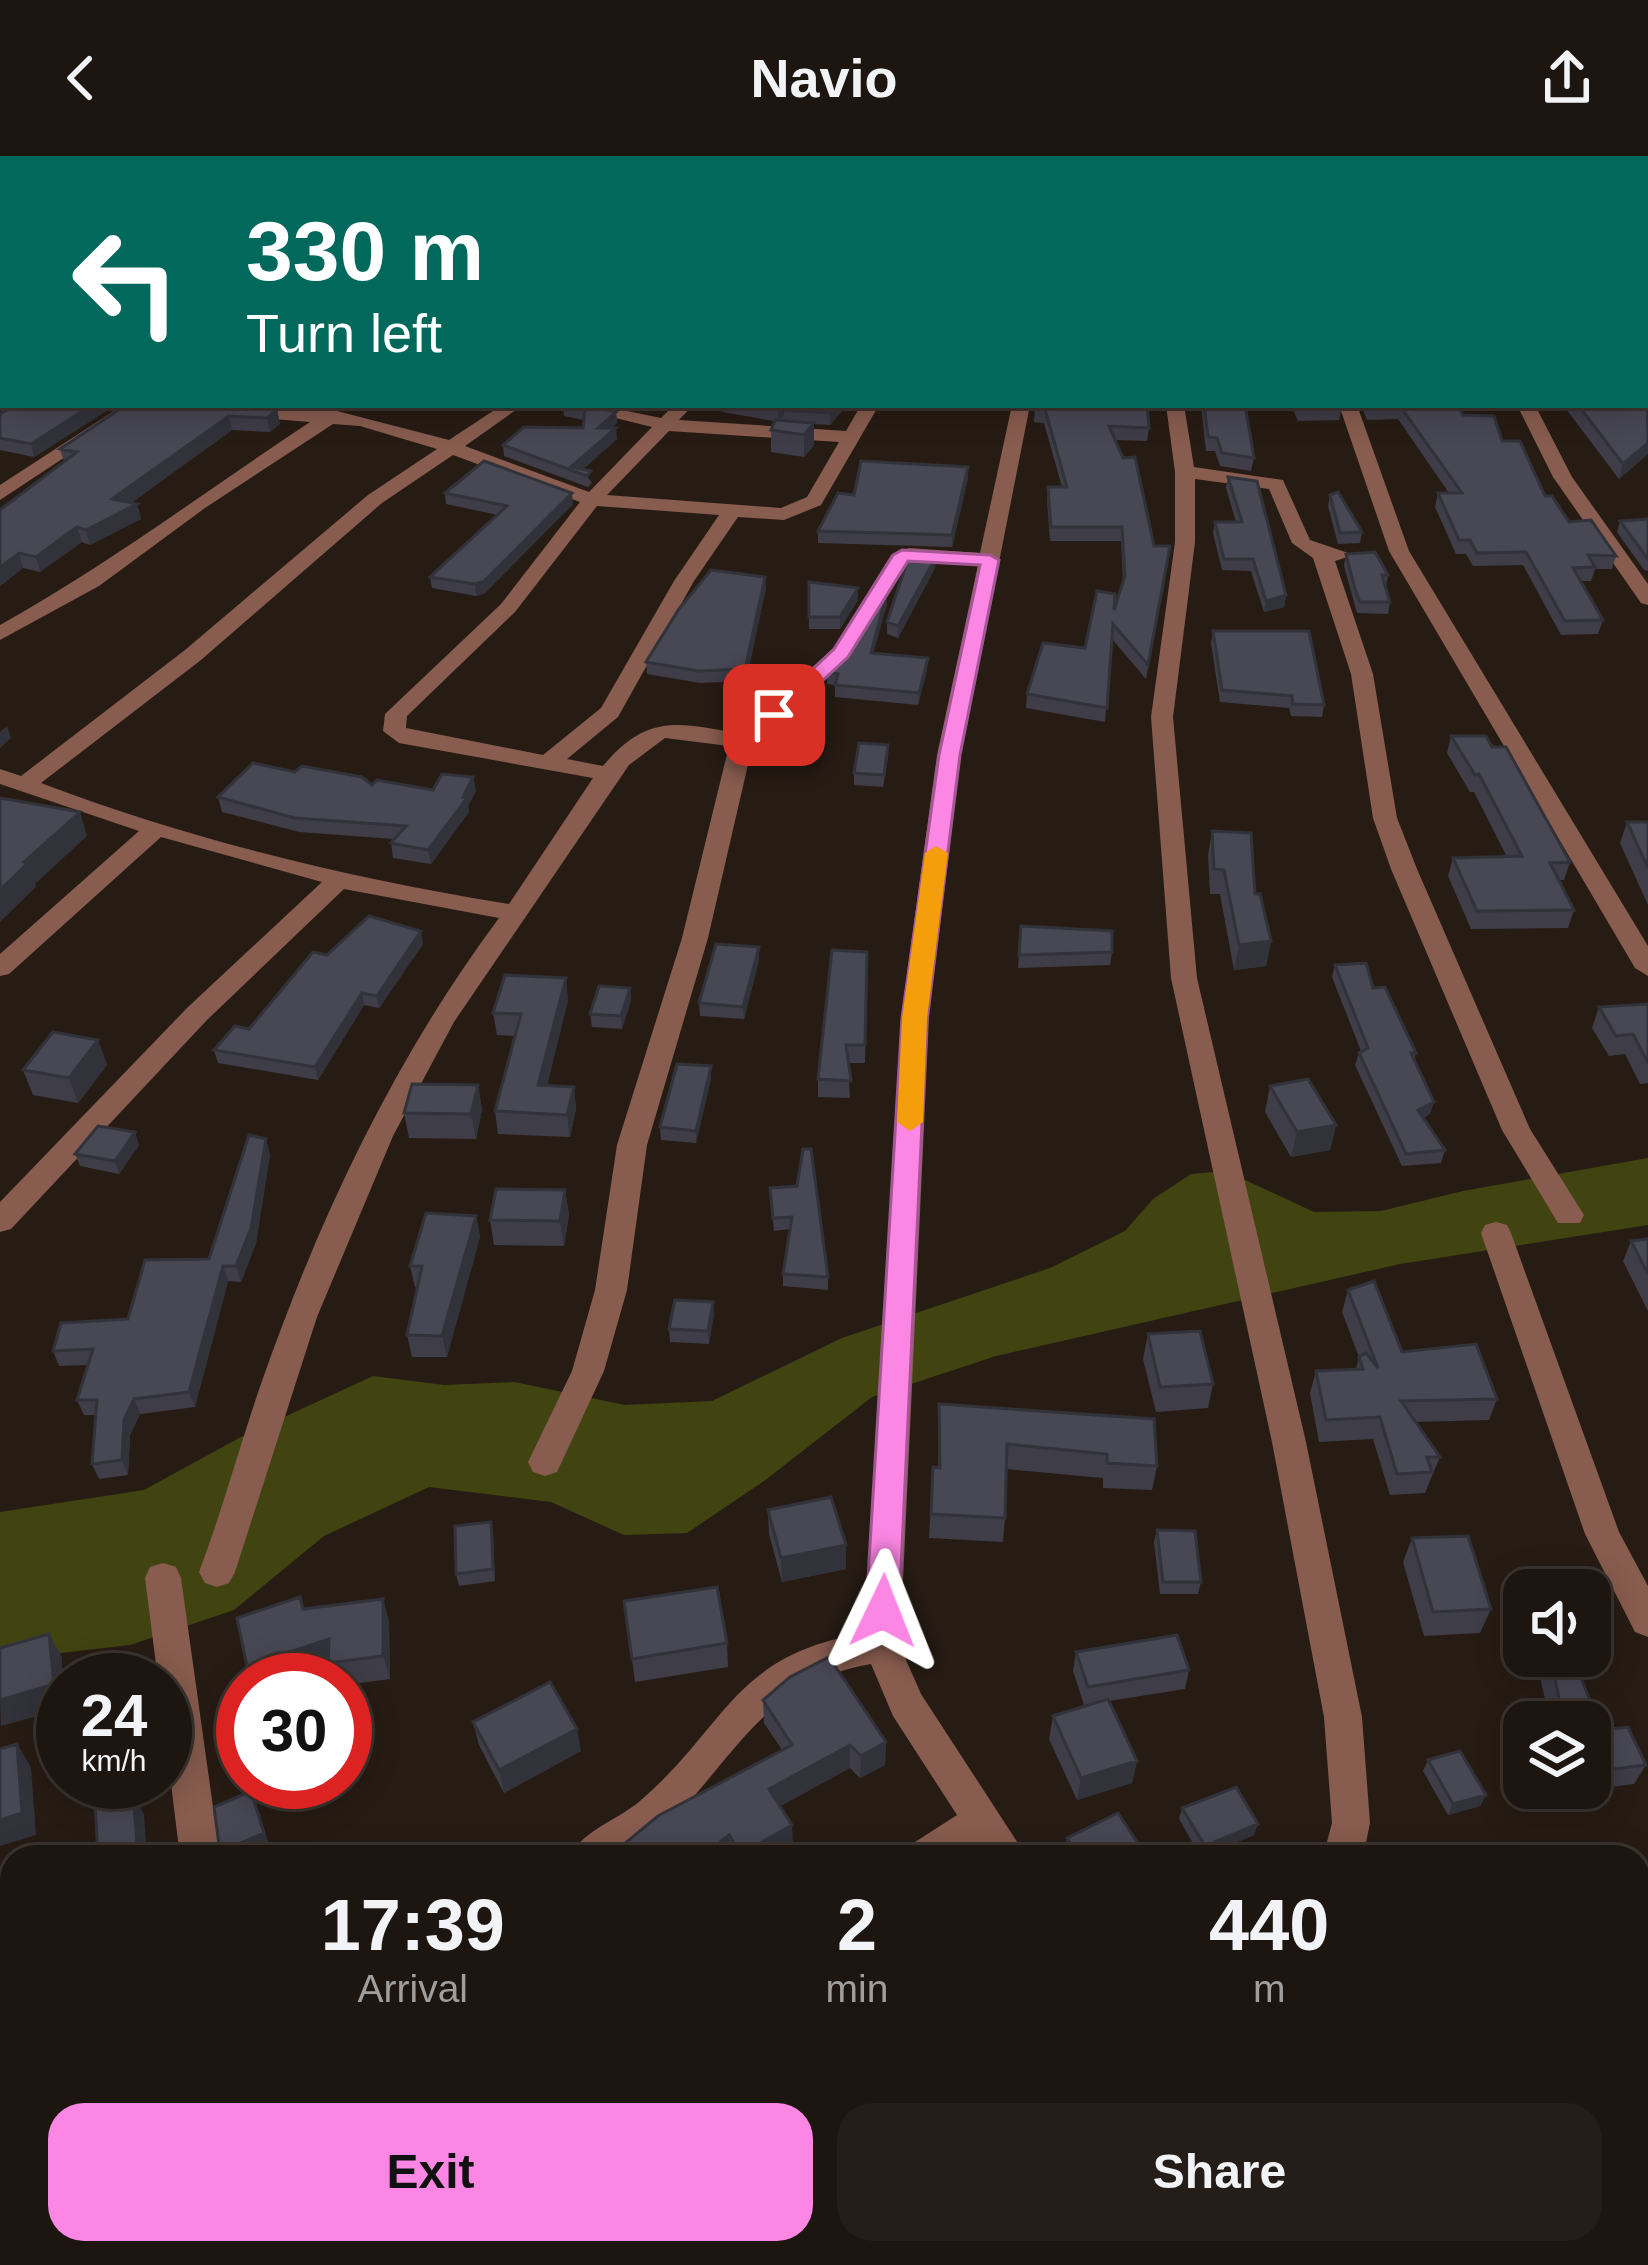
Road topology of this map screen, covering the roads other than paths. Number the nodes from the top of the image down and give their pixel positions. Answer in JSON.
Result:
{"nodes":[{"id":1,"x":130,"y":408,"type":"edge"},
{"id":2,"x":207,"y":408,"type":"edge"},
{"id":3,"x":509,"y":408,"type":"edge"},
{"id":4,"x":586,"y":408,"type":"edge"},
{"id":5,"x":681,"y":408,"type":"edge"},
{"id":6,"x":868,"y":408,"type":"edge"},
{"id":7,"x":1021,"y":408,"type":"edge"},
{"id":8,"x":1175,"y":408,"type":"edge"},
{"id":9,"x":1349,"y":408,"type":"edge"},
{"id":10,"x":1528,"y":408,"type":"edge"},
{"id":11,"x":367,"y":413,"type":"edge"},
{"id":12,"x":333,"y":416,"type":"junction"},
{"id":13,"x":667,"y":425,"type":"junction"},
{"id":14,"x":851,"y":437,"type":"junction"},
{"id":15,"x":449,"y":448,"type":"junction"},
{"id":16,"x":1185,"y":472,"type":"junction"},
{"id":17,"x":0,"y":494,"type":"edge"},
{"id":18,"x":592,"y":500,"type":"junction"},
{"id":19,"x":734,"y":508,"type":"junction"},
{"id":20,"x":1380,"y":553,"type":"junction"},
{"id":21,"x":1323,"y":557,"type":"junction"},
{"id":22,"x":990,"y":560,"type":"junction"},
{"id":23,"x":1648,"y":599,"type":"edge"},
{"id":24,"x":0,"y":634,"type":"edge"},
{"id":25,"x":742,"y":741,"type":"junction"},
{"id":26,"x":548,"y":763,"type":"junction"},
{"id":27,"x":609,"y":774,"type":"junction"},
{"id":28,"x":8,"y":780,"type":"edge"},
{"id":29,"x":156,"y":829,"type":"junction"},
{"id":30,"x":339,"y":880,"type":"junction"},
{"id":31,"x":516,"y":913,"type":"junction"},
{"id":32,"x":0,"y":968,"type":"edge"},
{"id":33,"x":1648,"y":968,"type":"edge"},
{"id":34,"x":1569,"y":1215,"type":"dead end"},
{"id":35,"x":0,"y":1221,"type":"edge"},
{"id":36,"x":1496,"y":1232,"type":"dead end"},
{"id":37,"x":545,"y":1462,"type":"dead end"},
{"id":38,"x":217,"y":1572,"type":"dead end"},
{"id":39,"x":163,"y":1578,"type":"dead end"},
{"id":40,"x":1648,"y":1621,"type":"edge"},
{"id":41,"x":882,"y":1646,"type":"junction"},
{"id":42,"x":982,"y":1820,"type":"junction"},
{"id":43,"x":198,"y":1845,"type":"edge"},
{"id":44,"x":608,"y":1845,"type":"edge"},
{"id":45,"x":944,"y":1845,"type":"edge"},
{"id":46,"x":999,"y":1845,"type":"edge"},
{"id":47,"x":1346,"y":1845,"type":"edge"}],
"edges":[{"from":1,"to":17,"type":"street"},
{"from":2,"to":12,"type":"street"},
{"from":3,"to":15,"type":"street"},
{"from":4,"to":13,"type":"street"},
{"from":5,"to":13,"type":"street"},
{"from":6,"to":14,"type":"street"},
{"from":7,"to":22,"type":"street"},
{"from":8,"to":16,"type":"street"},
{"from":9,"to":20,"type":"street"},
{"from":10,"to":23,"type":"street"},
{"from":11,"to":12,"type":"street"},
{"from":11,"to":15,"type":"street"},
{"from":12,"to":24,"type":"street"},
{"from":13,"to":14,"type":"street"},
{"from":13,"to":18,"type":"street"},
{"from":14,"to":19,"type":"street"},
{"from":15,"to":18,"type":"street"},
{"from":15,"to":28,"type":"street"},
{"from":16,"to":21,"type":"street"},
{"from":16,"to":47,"type":"street"},
{"from":18,"to":19,"type":"street"},
{"from":18,"to":26,"type":"street"},
{"from":19,"to":26,"type":"street"},
{"from":20,"to":21,"type":"street"},
{"from":20,"to":33,"type":"street"},
{"from":21,"to":34,"type":"street"},
{"from":22,"to":25,"type":"street"},
{"from":22,"to":41,"type":"street"},
{"from":25,"to":27,"type":"street"},
{"from":25,"to":37,"type":"street"},
{"from":26,"to":27,"type":"street"},
{"from":27,"to":31,"type":"street"},
{"from":28,"to":29,"type":"street"},
{"from":29,"to":30,"type":"street"},
{"from":29,"to":32,"type":"street"},
{"from":30,"to":31,"type":"street"},
{"from":30,"to":35,"type":"street"},
{"from":31,"to":38,"type":"street"},
{"from":36,"to":40,"type":"street"},
{"from":39,"to":43,"type":"street"},
{"from":41,"to":42,"type":"street"},
{"from":41,"to":44,"type":"street"},
{"from":42,"to":45,"type":"street"},
{"from":42,"to":46,"type":"street"}]}
